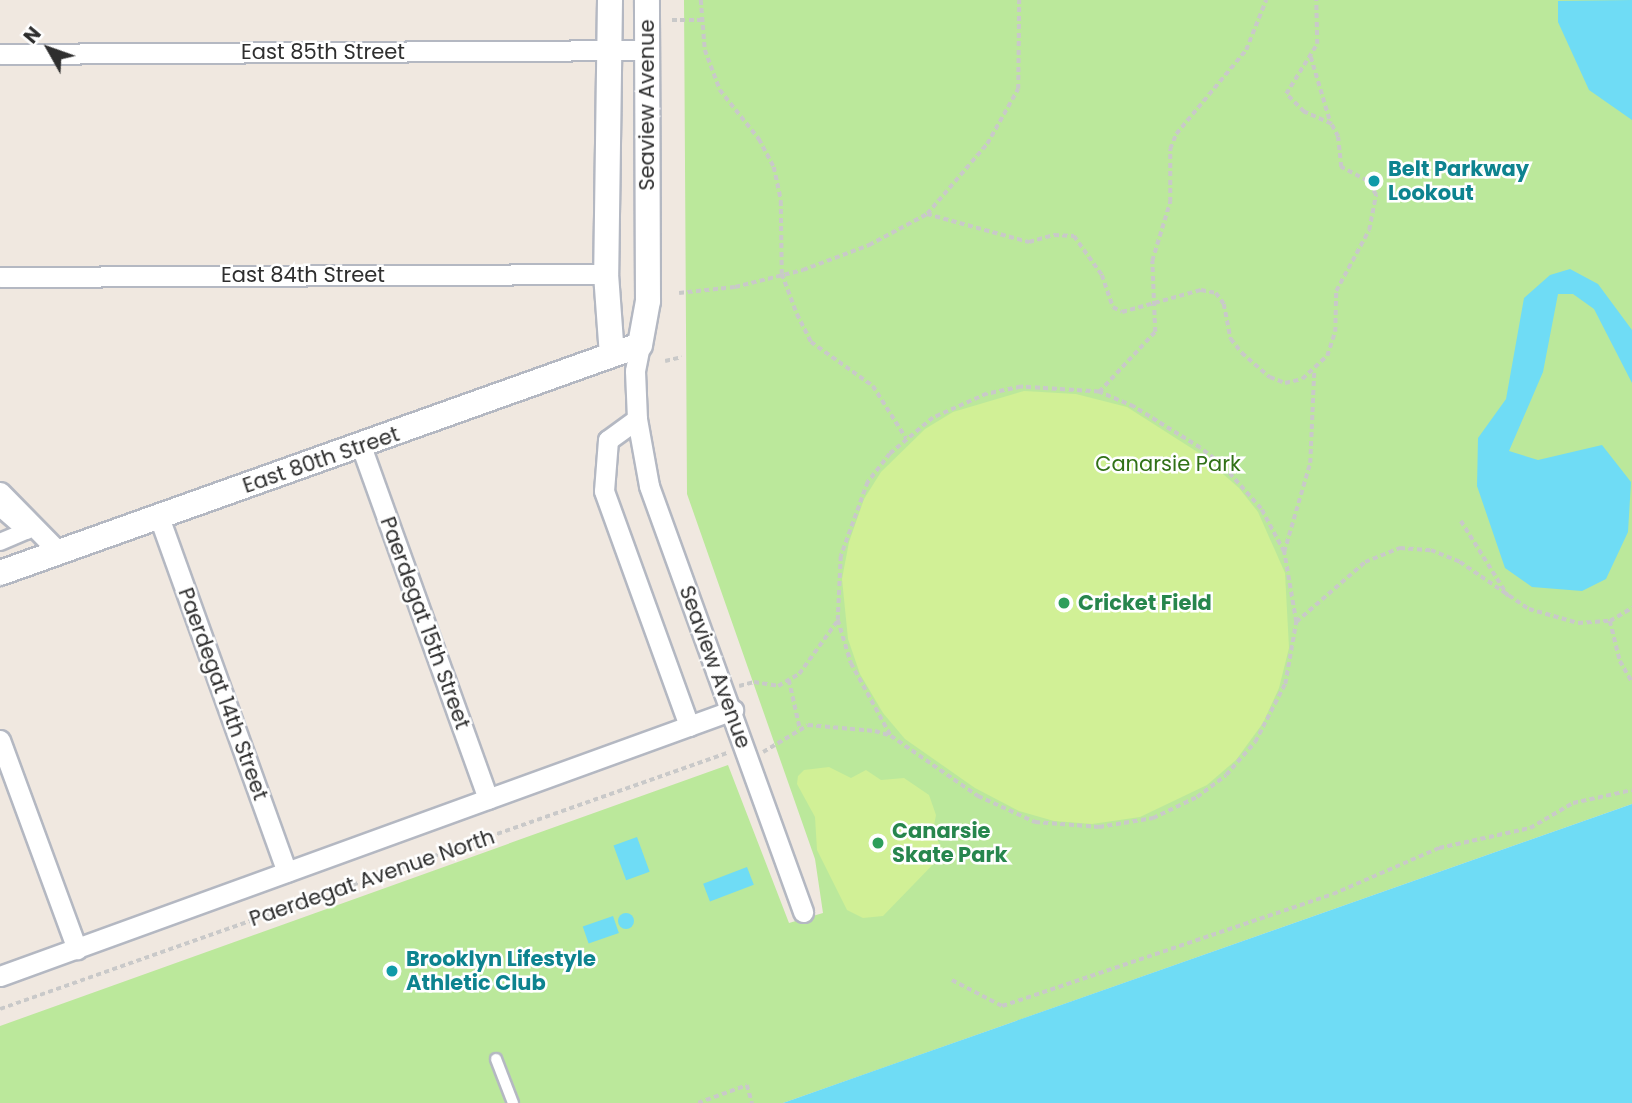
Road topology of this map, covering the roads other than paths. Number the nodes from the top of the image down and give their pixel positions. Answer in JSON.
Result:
{"nodes":[{"id":1,"x":610,"y":0,"type":"edge"},
{"id":2,"x":647,"y":0,"type":"edge"},
{"id":3,"x":609,"y":50,"type":"junction"},
{"id":4,"x":646,"y":50,"type":"junction"},
{"id":5,"x":0,"y":54,"type":"edge"},
{"id":6,"x":607,"y":274,"type":"junction"},
{"id":7,"x":0,"y":277,"type":"edge"},
{"id":8,"x":640,"y":345,"type":"junction"},
{"id":9,"x":612,"y":355,"type":"junction"},
{"id":10,"x":636,"y":419,"type":"junction"},
{"id":11,"x":361,"y":446,"type":"junction"},
{"id":12,"x":0,"y":492,"type":"edge"},
{"id":13,"x":0,"y":508,"type":"edge"},
{"id":14,"x":159,"y":517,"type":"junction"},
{"id":15,"x":0,"y":542,"type":"edge"},
{"id":16,"x":59,"y":552,"type":"junction"},
{"id":17,"x":0,"y":573,"type":"edge"},
{"id":18,"x":733,"y":710,"type":"junction"},
{"id":19,"x":689,"y":726,"type":"junction"},
{"id":20,"x":0,"y":740,"type":"edge"},
{"id":21,"x":488,"y":799,"type":"junction"},
{"id":22,"x":287,"y":872,"type":"junction"},
{"id":23,"x":803,"y":912,"type":"dead end"},
{"id":24,"x":77,"y":949,"type":"junction"},
{"id":25,"x":0,"y":976,"type":"edge"},
{"id":26,"x":496,"y":1059,"type":"dead end"},
{"id":27,"x":513,"y":1103,"type":"edge"}],
"edges":[{"from":1,"to":3,"type":"street","name":"Seaview Avenue"},
{"from":2,"to":4,"type":"street","name":"Seaview Avenue"},
{"from":3,"to":4,"type":"street","name":"East 85th Street"},
{"from":3,"to":5,"type":"street","name":"East 85th Street"},
{"from":3,"to":6,"type":"street","name":"Seaview Avenue"},
{"from":4,"to":8,"type":"street","name":"Seaview Avenue"},
{"from":6,"to":7,"type":"street","name":"East 84th Street"},
{"from":6,"to":9,"type":"street","name":"Seaview Avenue"},
{"from":8,"to":9,"type":"street","name":"East 80th Street"},
{"from":8,"to":10,"type":"street","name":"Seaview Avenue"},
{"from":9,"to":11,"type":"street","name":"East 80th Street"},
{"from":10,"to":18,"type":"street","name":"Seaview Avenue"},
{"from":10,"to":19,"type":"street"},
{"from":11,"to":14,"type":"street","name":"East 80th Street"},
{"from":11,"to":21,"type":"street","name":"Paerdegat 15th Street"},
{"from":12,"to":16,"type":"street"},
{"from":13,"to":15,"type":"street"},
{"from":14,"to":16,"type":"street","name":"East 80th Street"},
{"from":14,"to":22,"type":"street","name":"Paerdegat 14th Street"},
{"from":16,"to":17,"type":"street","name":"East 80th Street"},
{"from":18,"to":19,"type":"street","name":"Paerdegat Avenue North"},
{"from":18,"to":23,"type":"street","name":"Seaview Avenue"},
{"from":19,"to":21,"type":"street","name":"Paerdegat Avenue North"},
{"from":20,"to":24,"type":"street"},
{"from":21,"to":22,"type":"street","name":"Paerdegat Avenue North"},
{"from":22,"to":24,"type":"street","name":"Paerdegat Avenue North"},
{"from":24,"to":25,"type":"street","name":"Paerdegat Avenue North"},
{"from":26,"to":27,"type":"lane"}]}
